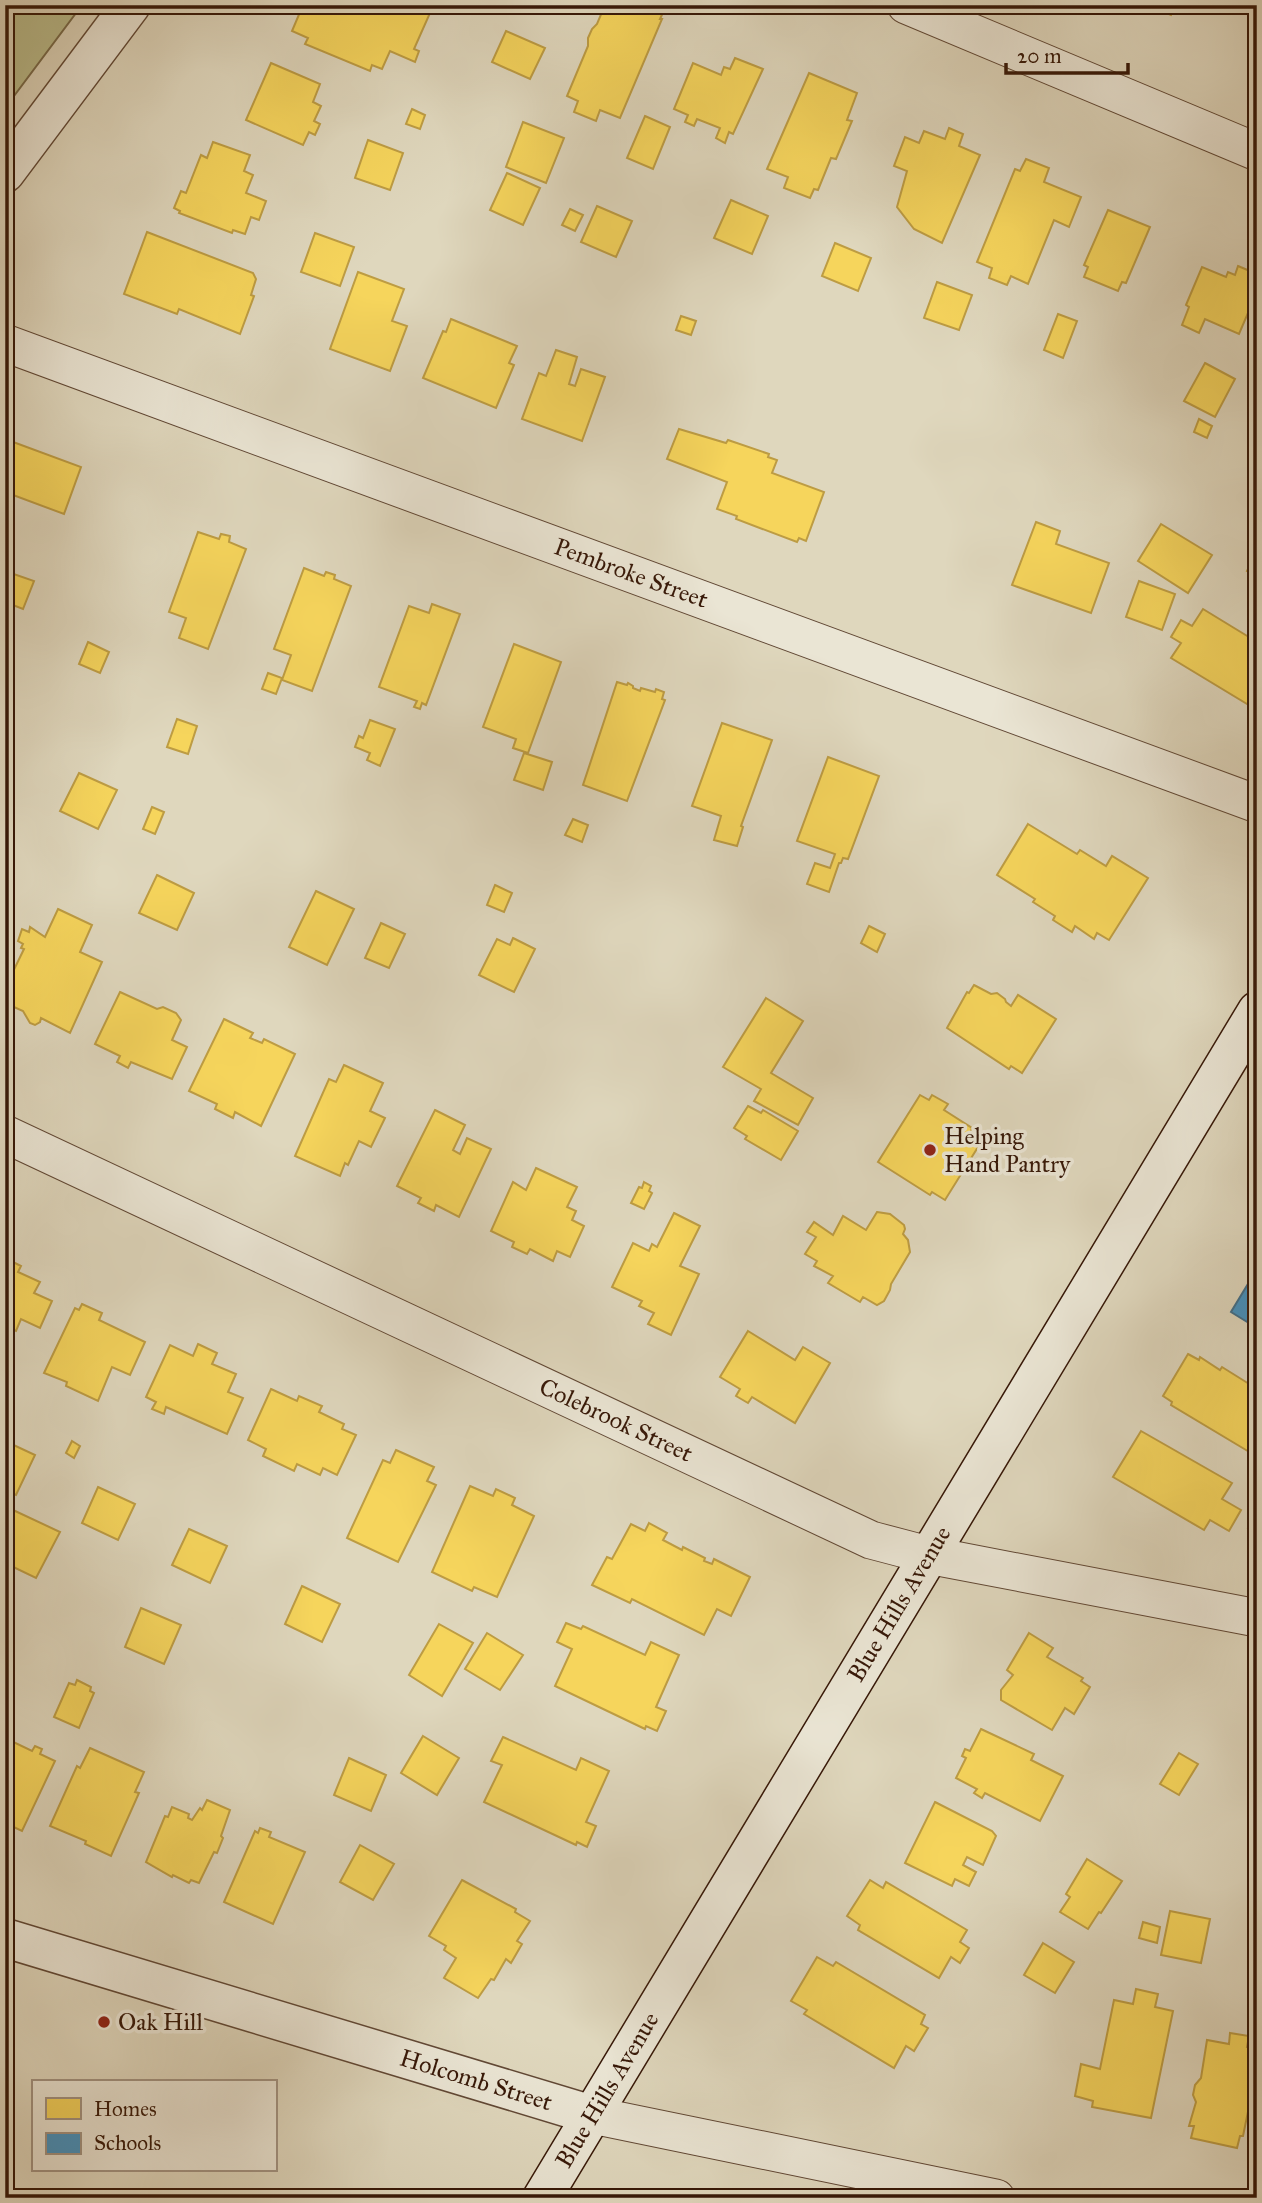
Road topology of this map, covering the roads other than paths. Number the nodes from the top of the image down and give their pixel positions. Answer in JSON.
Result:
{"nodes":[{"id":1,"x":131,"y":5,"type":"edge"},
{"id":2,"x":906,"y":5,"type":"edge"},
{"id":3,"x":1257,"y":152,"type":"edge"},
{"id":4,"x":5,"y":173,"type":"edge"},
{"id":5,"x":5,"y":343,"type":"edge"},
{"id":6,"x":1257,"y":804,"type":"edge"},
{"id":7,"x":1257,"y":1011,"type":"edge"},
{"id":8,"x":5,"y":1134,"type":"edge"},
{"id":9,"x":928,"y":1555,"type":"junction"},
{"id":10,"x":1257,"y":1618,"type":"edge"},
{"id":11,"x":5,"y":1938,"type":"edge"},
{"id":12,"x":592,"y":2115,"type":"junction"},
{"id":13,"x":542,"y":2198,"type":"edge"},
{"id":14,"x":996,"y":2198,"type":"edge"}],
"edges":[{"from":1,"to":4,"type":"main road"},
{"from":2,"to":3,"type":"street"},
{"from":5,"to":6,"type":"street","name":"Pembroke Street"},
{"from":7,"to":9,"type":"main road","name":"Blue Hills Avenue"},
{"from":8,"to":9,"type":"street","name":"Colebrook Street"},
{"from":9,"to":10,"type":"street","name":"Colebrook Street"},
{"from":9,"to":12,"type":"main road","name":"Blue Hills Avenue"},
{"from":11,"to":12,"type":"main road","name":"Holcomb Street"},
{"from":12,"to":13,"type":"main road","name":"Blue Hills Avenue"},
{"from":12,"to":14,"type":"street","name":"Holcomb Street"}]}
